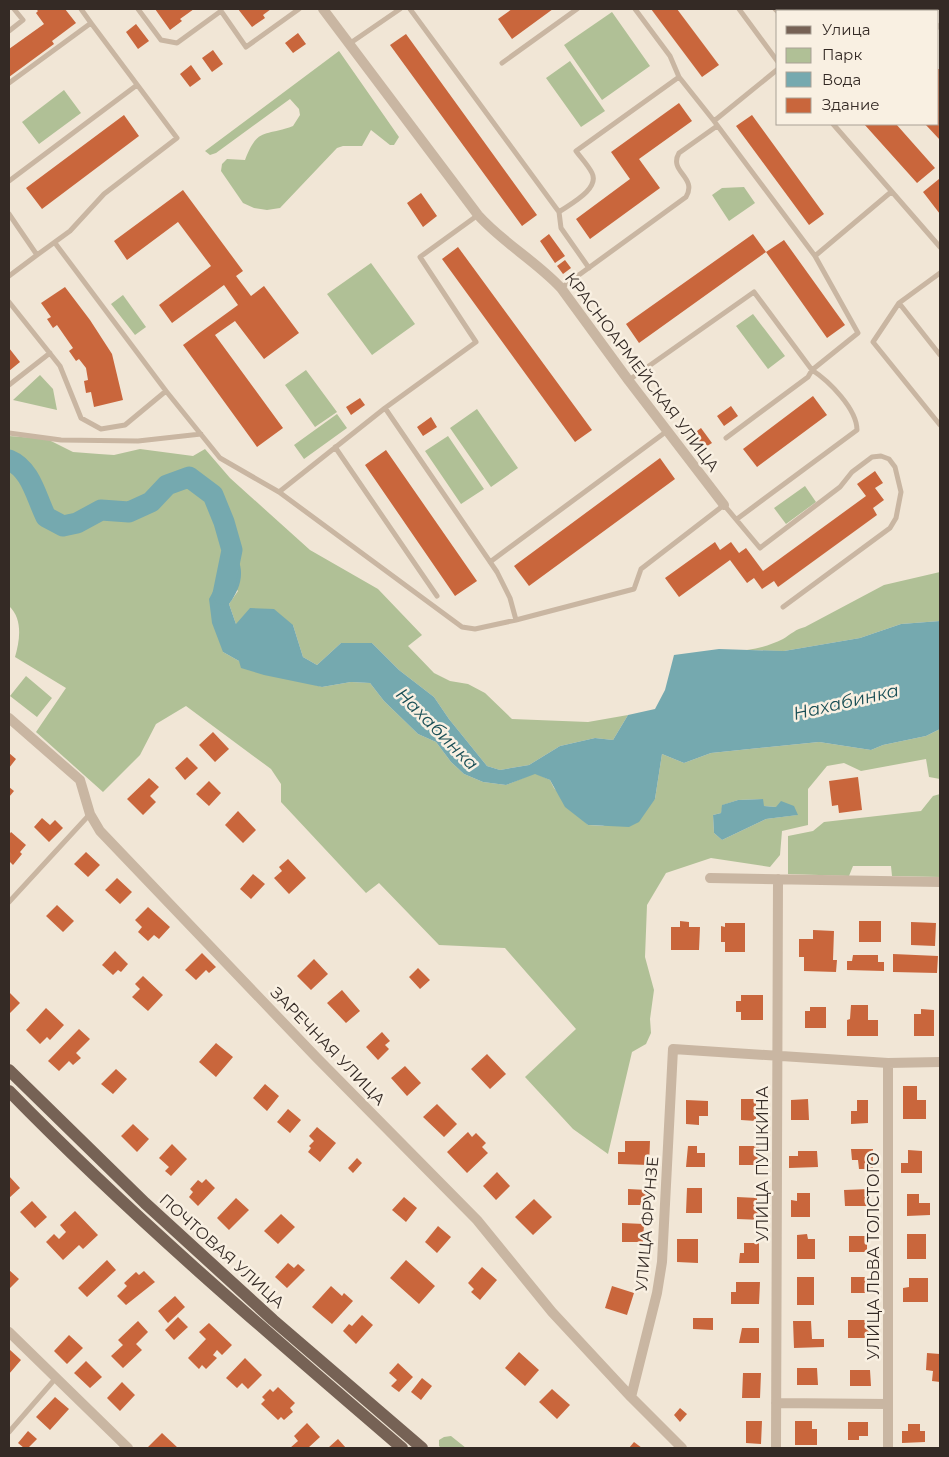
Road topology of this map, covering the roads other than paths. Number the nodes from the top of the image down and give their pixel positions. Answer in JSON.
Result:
{"nodes":[{"id":1,"x":14,"y":9,"type":"edge"},
{"id":2,"x":81,"y":9,"type":"edge"},
{"id":3,"x":138,"y":9,"type":"edge"},
{"id":4,"x":298,"y":9,"type":"edge"},
{"id":5,"x":322,"y":9,"type":"edge"},
{"id":6,"x":400,"y":9,"type":"edge"},
{"id":7,"x":410,"y":9,"type":"edge"},
{"id":8,"x":577,"y":9,"type":"edge"},
{"id":9,"x":635,"y":9,"type":"edge"},
{"id":10,"x":738,"y":9,"type":"edge"},
{"id":11,"x":221,"y":10,"type":"edge"},
{"id":12,"x":91,"y":23,"type":"junction"},
{"id":13,"x":9,"y":31,"type":"edge"},
{"id":14,"x":349,"y":44,"type":"junction"},
{"id":15,"x":776,"y":59,"type":"edge"},
{"id":16,"x":502,"y":63,"type":"dead end"},
{"id":17,"x":776,"y":72,"type":"edge"},
{"id":18,"x":679,"y":77,"type":"junction"},
{"id":19,"x":9,"y":83,"type":"edge"},
{"id":20,"x":137,"y":85,"type":"junction"},
{"id":21,"x":716,"y":123,"type":"junction"},
{"id":22,"x":834,"y":125,"type":"edge"},
{"id":23,"x":9,"y":181,"type":"edge"},
{"id":24,"x":891,"y":192,"type":"junction"},
{"id":25,"x":559,"y":212,"type":"junction"},
{"id":26,"x":9,"y":214,"type":"edge"},
{"id":27,"x":478,"y":215,"type":"junction"},
{"id":28,"x":55,"y":243,"type":"junction"},
{"id":29,"x":940,"y":247,"type":"edge"},
{"id":30,"x":37,"y":255,"type":"junction"},
{"id":31,"x":815,"y":256,"type":"junction"},
{"id":32,"x":589,"y":268,"type":"junction"},
{"id":33,"x":940,"y":273,"type":"edge"},
{"id":34,"x":9,"y":276,"type":"edge"},
{"id":35,"x":561,"y":288,"type":"junction"},
{"id":36,"x":9,"y":302,"type":"edge"},
{"id":37,"x":899,"y":303,"type":"junction"},
{"id":38,"x":50,"y":353,"type":"junction"},
{"id":39,"x":940,"y":354,"type":"edge"},
{"id":40,"x":812,"y":370,"type":"junction"},
{"id":41,"x":628,"y":381,"type":"junction"},
{"id":42,"x":9,"y":385,"type":"edge"},
{"id":43,"x":166,"y":391,"type":"junction"},
{"id":44,"x":384,"y":408,"type":"junction"},
{"id":45,"x":940,"y":425,"type":"edge"},
{"id":46,"x":667,"y":431,"type":"junction"},
{"id":47,"x":9,"y":432,"type":"edge"},
{"id":48,"x":201,"y":434,"type":"junction"},
{"id":49,"x":726,"y":438,"type":"dead end"},
{"id":50,"x":335,"y":447,"type":"junction"},
{"id":51,"x":279,"y":492,"type":"junction"},
{"id":52,"x":724,"y":505,"type":"junction"},
{"id":53,"x":737,"y":518,"type":"junction"},
{"id":54,"x":490,"y":562,"type":"junction"},
{"id":55,"x":438,"y":596,"type":"dead end"},
{"id":56,"x":783,"y":607,"type":"dead end"},
{"id":57,"x":516,"y":620,"type":"junction"},
{"id":58,"x":9,"y":718,"type":"edge"},
{"id":59,"x":90,"y":814,"type":"junction"},
{"id":60,"x":710,"y":878,"type":"dead end"},
{"id":61,"x":778,"y":879,"type":"junction"},
{"id":62,"x":940,"y":882,"type":"edge"},
{"id":63,"x":9,"y":902,"type":"edge"},
{"id":64,"x":778,"y":1057,"type":"junction"},
{"id":65,"x":940,"y":1062,"type":"edge"},
{"id":66,"x":888,"y":1063,"type":"junction"},
{"id":67,"x":9,"y":1070,"type":"edge"},
{"id":68,"x":9,"y":1091,"type":"edge"},
{"id":69,"x":9,"y":1332,"type":"edge"},
{"id":70,"x":55,"y":1379,"type":"junction"},
{"id":71,"x":631,"y":1397,"type":"junction"},
{"id":72,"x":776,"y":1403,"type":"junction"},
{"id":73,"x":888,"y":1404,"type":"junction"},
{"id":74,"x":9,"y":1432,"type":"edge"},
{"id":75,"x":128,"y":1448,"type":"edge"},
{"id":76,"x":402,"y":1448,"type":"edge"},
{"id":77,"x":422,"y":1448,"type":"edge"},
{"id":78,"x":682,"y":1448,"type":"edge"},
{"id":79,"x":776,"y":1448,"type":"edge"},
{"id":80,"x":888,"y":1448,"type":"edge"}],
"edges":[{"from":1,"to":13,"type":"lane"},
{"from":2,"to":12,"type":"lane"},
{"from":3,"to":11,"type":"lane"},
{"from":4,"to":11,"type":"lane"},
{"from":5,"to":14,"type":"street","name":"КРАСНОАРМЕЙСКАЯ УЛИЦА"},
{"from":6,"to":14,"type":"lane"},
{"from":7,"to":25,"type":"lane"},
{"from":8,"to":16,"type":"lane"},
{"from":9,"to":18,"type":"lane"},
{"from":10,"to":15,"type":"lane"},
{"from":12,"to":19,"type":"lane"},
{"from":12,"to":20,"type":"lane"},
{"from":14,"to":27,"type":"street","name":"КРАСНОАРМЕЙСКАЯ УЛИЦА"},
{"from":17,"to":21,"type":"lane"},
{"from":18,"to":21,"type":"lane"},
{"from":18,"to":25,"type":"lane"},
{"from":20,"to":23,"type":"lane"},
{"from":20,"to":28,"type":"lane"},
{"from":21,"to":31,"type":"lane"},
{"from":21,"to":32,"type":"lane"},
{"from":22,"to":24,"type":"lane"},
{"from":24,"to":29,"type":"lane"},
{"from":24,"to":31,"type":"lane"},
{"from":25,"to":32,"type":"lane"},
{"from":26,"to":30,"type":"lane"},
{"from":27,"to":35,"type":"street","name":"КРАСНОАРМЕЙСКАЯ УЛИЦА"},
{"from":27,"to":44,"type":"lane"},
{"from":28,"to":30,"type":"lane"},
{"from":28,"to":43,"type":"lane"},
{"from":30,"to":34,"type":"lane"},
{"from":31,"to":40,"type":"lane"},
{"from":32,"to":35,"type":"lane"},
{"from":33,"to":37,"type":"lane"},
{"from":35,"to":41,"type":"street","name":"КРАСНОАРМЕЙСКАЯ УЛИЦА"},
{"from":36,"to":38,"type":"lane"},
{"from":37,"to":39,"type":"lane"},
{"from":37,"to":45,"type":"lane"},
{"from":38,"to":42,"type":"lane"},
{"from":38,"to":43,"type":"lane"},
{"from":40,"to":41,"type":"lane"},
{"from":40,"to":49,"type":"lane"},
{"from":40,"to":53,"type":"lane"},
{"from":41,"to":46,"type":"street","name":"КРАСНОАРМЕЙСКАЯ УЛИЦА"},
{"from":43,"to":48,"type":"lane"},
{"from":44,"to":50,"type":"lane"},
{"from":44,"to":54,"type":"lane"},
{"from":46,"to":52,"type":"street","name":"КРАСНОАРМЕЙСКАЯ УЛИЦА"},
{"from":46,"to":54,"type":"lane"},
{"from":47,"to":48,"type":"lane"},
{"from":48,"to":51,"type":"lane"},
{"from":50,"to":51,"type":"lane"},
{"from":50,"to":55,"type":"lane"},
{"from":51,"to":57,"type":"lane"},
{"from":52,"to":53,"type":"lane"},
{"from":52,"to":57,"type":"lane"},
{"from":53,"to":56,"type":"lane"},
{"from":54,"to":57,"type":"lane"},
{"from":58,"to":59,"type":"street","name":"ЗАРЕЧНАЯ УЛИЦА"},
{"from":59,"to":63,"type":"lane"},
{"from":59,"to":71,"type":"street","name":"ЗАРЕЧНАЯ УЛИЦА"},
{"from":60,"to":61,"type":"street"},
{"from":61,"to":62,"type":"street"},
{"from":61,"to":64,"type":"street","name":"УЛИЦА ПУШКИНА"},
{"from":64,"to":66,"type":"street"},
{"from":64,"to":71,"type":"street","name":"УЛИЦА ФРУНЗЕ"},
{"from":64,"to":72,"type":"street","name":"УЛИЦА ПУШКИНА"},
{"from":65,"to":66,"type":"street"},
{"from":66,"to":73,"type":"street","name":"УЛИЦА ЛЬВА ТОЛСТОГО"},
{"from":67,"to":77,"type":"main road","name":"ПОЧТОВАЯ УЛИЦА"},
{"from":68,"to":76,"type":"main road","name":"ПОЧТОВАЯ УЛИЦА"},
{"from":69,"to":70,"type":"street"},
{"from":70,"to":74,"type":"lane"},
{"from":70,"to":75,"type":"street"},
{"from":71,"to":78,"type":"street","name":"ЗАРЕЧНАЯ УЛИЦА"},
{"from":72,"to":73,"type":"street"},
{"from":72,"to":79,"type":"street","name":"УЛИЦА ПУШКИНА"},
{"from":73,"to":80,"type":"street","name":"УЛИЦА ЛЬВА ТОЛСТОГО"}]}
